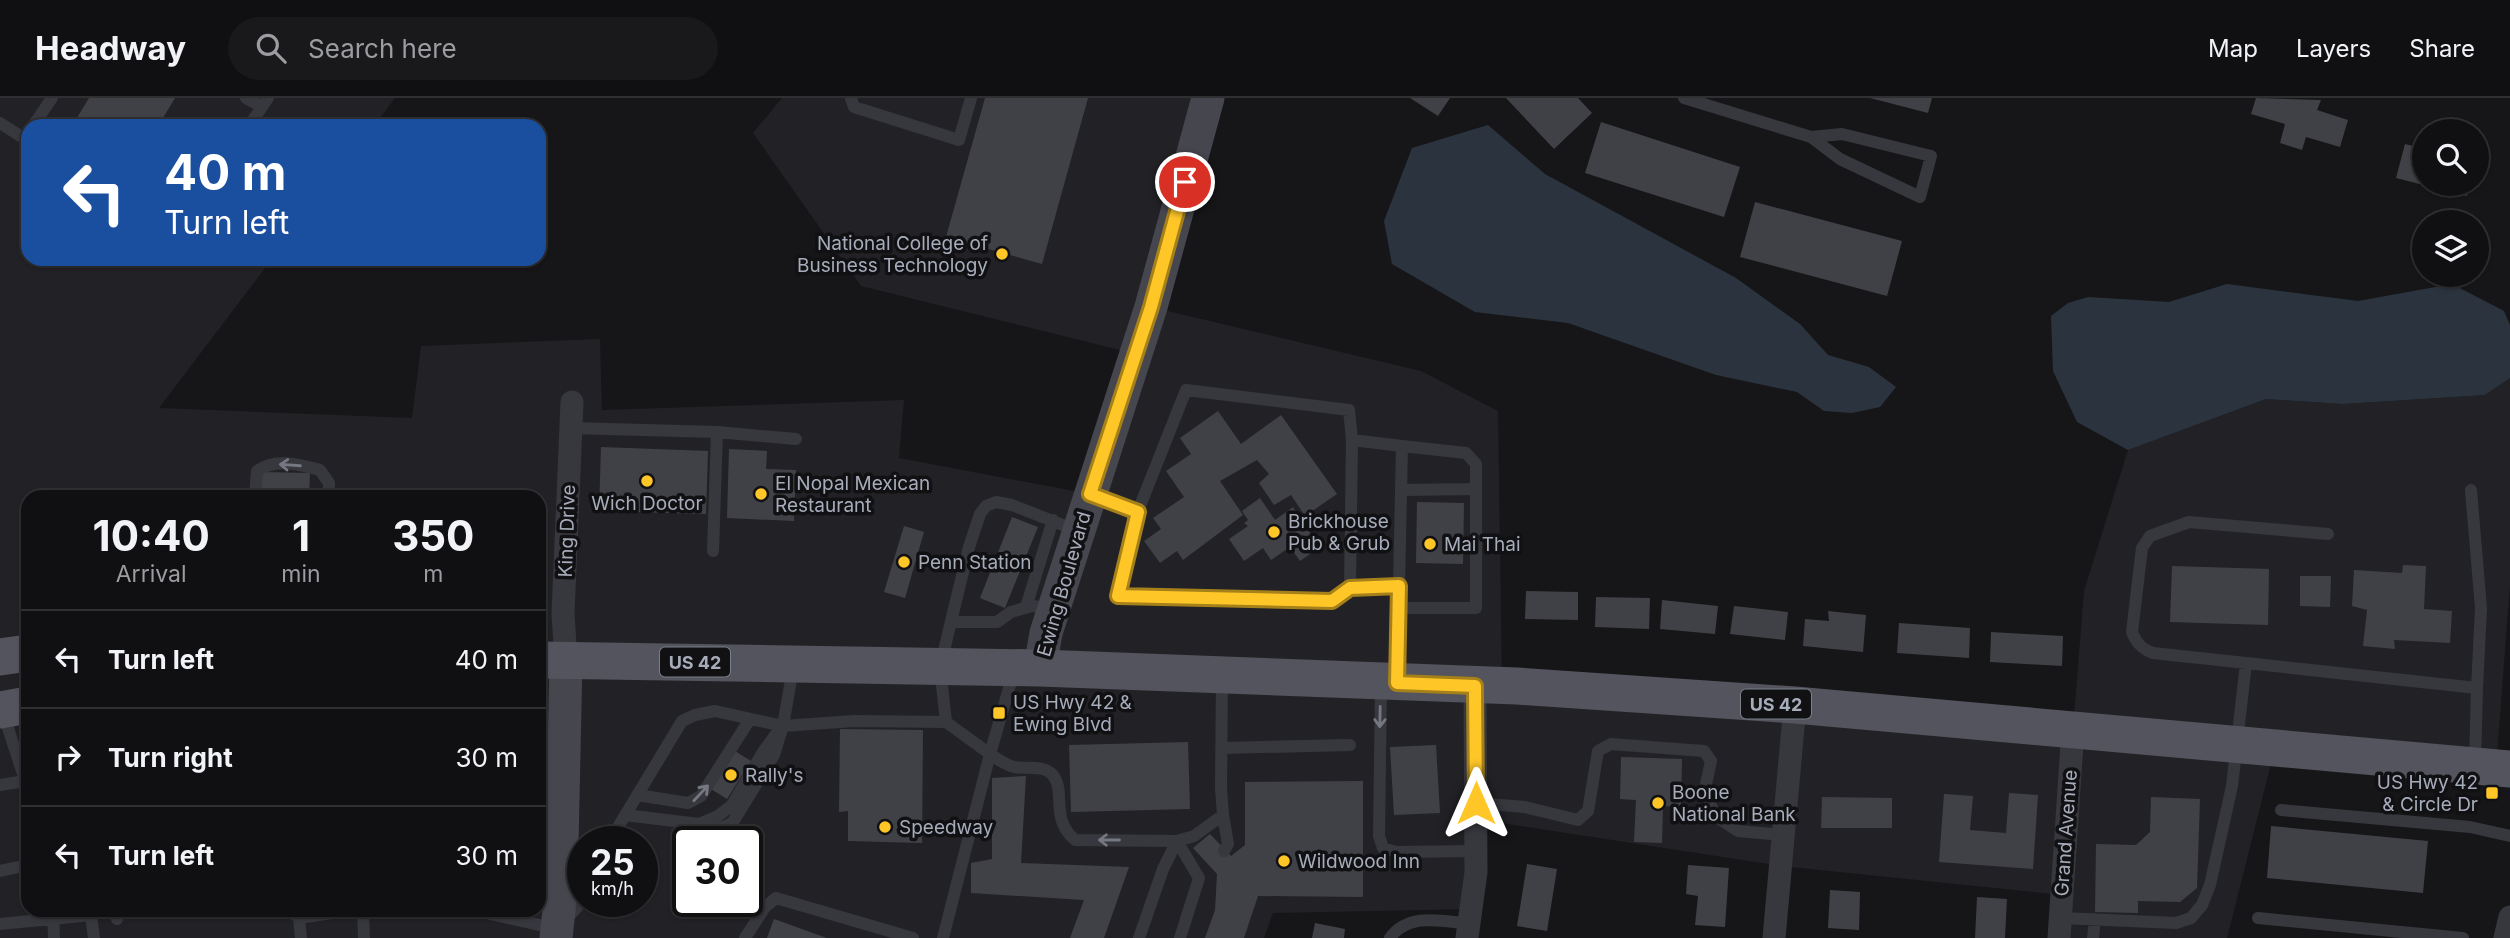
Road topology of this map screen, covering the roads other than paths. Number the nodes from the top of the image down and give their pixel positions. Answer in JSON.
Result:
{"nodes":[{"id":1,"x":246,"y":98,"type":"edge"},
{"id":2,"x":851,"y":98,"type":"edge"},
{"id":3,"x":971,"y":98,"type":"edge"},
{"id":4,"x":1208,"y":98,"type":"edge"},
{"id":5,"x":1684,"y":98,"type":"edge"},
{"id":6,"x":46,"y":100,"type":"edge"},
{"id":7,"x":265,"y":103,"type":"edge"},
{"id":8,"x":36,"y":119,"type":"edge"},
{"id":9,"x":253,"y":119,"type":"edge"},
{"id":10,"x":0,"y":123,"type":"edge"},
{"id":11,"x":21,"y":135,"type":"edge"},
{"id":12,"x":1811,"y":137,"type":"junction"},
{"id":13,"x":572,"y":402,"type":"dead end"},
{"id":14,"x":571,"y":428,"type":"junction"},
{"id":15,"x":717,"y":432,"type":"junction"},
{"id":16,"x":796,"y":439,"type":"dead end"},
{"id":17,"x":1352,"y":440,"type":"junction"},
{"id":18,"x":1402,"y":446,"type":"junction"},
{"id":19,"x":1476,"y":489,"type":"junction"},
{"id":20,"x":256,"y":490,"type":"edge"},
{"id":21,"x":329,"y":490,"type":"edge"},
{"id":22,"x":1401,"y":490,"type":"junction"},
{"id":23,"x":2471,"y":490,"type":"dead end"},
{"id":24,"x":1090,"y":494,"type":"junction"},
{"id":25,"x":1138,"y":512,"type":"junction"},
{"id":26,"x":1066,"y":526,"type":"junction"},
{"id":27,"x":2328,"y":534,"type":"dead end"},
{"id":28,"x":713,"y":551,"type":"dead end"},
{"id":29,"x":1399,"y":586,"type":"junction"},
{"id":30,"x":1350,"y":588,"type":"junction"},
{"id":31,"x":1040,"y":608,"type":"junction"},
{"id":32,"x":1398,"y":608,"type":"junction"},
{"id":33,"x":951,"y":622,"type":"junction"},
{"id":34,"x":21,"y":654,"type":"edge"},
{"id":35,"x":0,"y":657,"type":"edge"},
{"id":36,"x":552,"y":660,"type":"edge"},
{"id":37,"x":2246,"y":663,"type":"junction"},
{"id":38,"x":793,"y":664,"type":"junction"},
{"id":39,"x":940,"y":667,"type":"junction"},
{"id":40,"x":1027,"y":668,"type":"junction"},
{"id":41,"x":1222,"y":676,"type":"junction"},
{"id":42,"x":1389,"y":683,"type":"junction"},
{"id":43,"x":1475,"y":686,"type":"junction"},
{"id":44,"x":2477,"y":688,"type":"junction"},
{"id":45,"x":1795,"y":705,"type":"junction"},
{"id":46,"x":8,"y":706,"type":"edge"},
{"id":47,"x":750,"y":719,"type":"junction"},
{"id":48,"x":946,"y":722,"type":"junction"},
{"id":49,"x":783,"y":726,"type":"junction"},
{"id":50,"x":2073,"y":729,"type":"junction"},
{"id":51,"x":2237,"y":744,"type":"junction"},
{"id":52,"x":1350,"y":745,"type":"dead end"},
{"id":53,"x":1222,"y":748,"type":"junction"},
{"id":54,"x":990,"y":754,"type":"junction"},
{"id":55,"x":21,"y":760,"type":"edge"},
{"id":56,"x":2493,"y":767,"type":"edge"},
{"id":57,"x":0,"y":785,"type":"edge"},
{"id":58,"x":21,"y":785,"type":"edge"},
{"id":59,"x":637,"y":795,"type":"junction"},
{"id":60,"x":1476,"y":803,"type":"junction"},
{"id":61,"x":2281,"y":810,"type":"dead end"},
{"id":62,"x":625,"y":815,"type":"junction"},
{"id":63,"x":1223,"y":815,"type":"junction"},
{"id":64,"x":618,"y":826,"type":"edge"},
{"id":65,"x":1783,"y":835,"type":"junction"},
{"id":66,"x":2510,"y":836,"type":"edge"},
{"id":67,"x":1177,"y":841,"type":"junction"},
{"id":68,"x":1224,"y":850,"type":"dead end"},
{"id":69,"x":1476,"y":850,"type":"junction"},
{"id":70,"x":21,"y":866,"type":"edge"},
{"id":71,"x":1210,"y":866,"type":"dead end"},
{"id":72,"x":0,"y":871,"type":"edge"},
{"id":73,"x":1199,"y":878,"type":"junction"},
{"id":74,"x":40,"y":917,"type":"edge"},
{"id":75,"x":53,"y":917,"type":"edge"},
{"id":76,"x":96,"y":917,"type":"edge"},
{"id":77,"x":295,"y":917,"type":"edge"},
{"id":78,"x":363,"y":917,"type":"edge"},
{"id":79,"x":497,"y":917,"type":"edge"},
{"id":80,"x":570,"y":917,"type":"edge"},
{"id":81,"x":2510,"y":917,"type":"edge"},
{"id":82,"x":2258,"y":918,"type":"dead end"},
{"id":83,"x":2095,"y":919,"type":"junction"},
{"id":84,"x":0,"y":923,"type":"edge"},
{"id":85,"x":2060,"y":928,"type":"edge"},
{"id":86,"x":1469,"y":931,"type":"edge"},
{"id":87,"x":556,"y":934,"type":"edge"},
{"id":88,"x":888,"y":935,"type":"edge"},
{"id":89,"x":54,"y":938,"type":"edge"},
{"id":90,"x":94,"y":938,"type":"edge"},
{"id":91,"x":301,"y":938,"type":"edge"},
{"id":92,"x":364,"y":938,"type":"edge"},
{"id":93,"x":745,"y":938,"type":"edge"},
{"id":94,"x":913,"y":938,"type":"edge"},
{"id":95,"x":943,"y":938,"type":"edge"},
{"id":96,"x":1139,"y":938,"type":"edge"},
{"id":97,"x":1180,"y":938,"type":"edge"},
{"id":98,"x":1390,"y":938,"type":"edge"},
{"id":99,"x":1774,"y":938,"type":"edge"},
{"id":100,"x":2093,"y":938,"type":"edge"},
{"id":101,"x":2463,"y":938,"type":"edge"},
{"id":102,"x":2505,"y":938,"type":"edge"}],
"edges":[{"from":1,"to":7,"type":"lane"},
{"from":2,"to":3,"type":"lane"},
{"from":4,"to":24,"type":"street","name":"Ewing Boulevard"},
{"from":5,"to":12,"type":"lane"},
{"from":6,"to":8,"type":"lane"},
{"from":7,"to":9,"type":"lane"},
{"from":10,"to":11,"type":"lane"},
{"from":12,"to":12,"type":"lane"},
{"from":13,"to":14,"type":"street","name":"King Drive"},
{"from":14,"to":15,"type":"lane"},
{"from":14,"to":36,"type":"street","name":"King Drive"},
{"from":15,"to":16,"type":"lane"},
{"from":15,"to":28,"type":"lane"},
{"from":17,"to":18,"type":"lane"},
{"from":17,"to":25,"type":"lane"},
{"from":17,"to":30,"type":"lane"},
{"from":18,"to":19,"type":"lane"},
{"from":18,"to":22,"type":"lane"},
{"from":19,"to":22,"type":"lane"},
{"from":19,"to":32,"type":"lane"},
{"from":21,"to":20,"type":"lane","one_way":true},
{"from":22,"to":29,"type":"lane"},
{"from":23,"to":44,"type":"lane"},
{"from":24,"to":25,"type":"lane"},
{"from":24,"to":26,"type":"street","name":"Ewing Boulevard"},
{"from":25,"to":30,"type":"lane"},
{"from":26,"to":31,"type":"street","name":"Ewing Boulevard"},
{"from":26,"to":33,"type":"lane"},
{"from":27,"to":37,"type":"lane"},
{"from":29,"to":30,"type":"lane"},
{"from":29,"to":32,"type":"lane"},
{"from":31,"to":33,"type":"lane"},
{"from":31,"to":40,"type":"street","name":"Ewing Boulevard"},
{"from":32,"to":42,"type":"lane"},
{"from":33,"to":39,"type":"lane"},
{"from":34,"to":35,"type":"main road"},
{"from":36,"to":38,"type":"main road","number":"US 42"},
{"from":36,"to":87,"type":"street"},
{"from":37,"to":44,"type":"lane"},
{"from":37,"to":51,"type":"lane"},
{"from":38,"to":39,"type":"main road","number":"US 42"},
{"from":38,"to":49,"type":"lane"},
{"from":39,"to":40,"type":"main road","number":"US 42"},
{"from":39,"to":48,"type":"lane"},
{"from":40,"to":41,"type":"main road","number":"US 42"},
{"from":40,"to":54,"type":"lane"},
{"from":41,"to":42,"type":"main road","number":"US 42"},
{"from":41,"to":53,"type":"lane"},
{"from":42,"to":43,"type":"main road","number":"US 42"},
{"from":42,"to":69,"type":"lane","one_way":true},
{"from":43,"to":45,"type":"main road","number":"US 42"},
{"from":43,"to":60,"type":"street"},
{"from":44,"to":56,"type":"lane"},
{"from":45,"to":50,"type":"main road","number":"US 42"},
{"from":45,"to":65,"type":"street"},
{"from":46,"to":55,"type":"lane"},
{"from":47,"to":49,"type":"lane"},
{"from":47,"to":59,"type":"lane"},
{"from":59,"to":47,"type":"lane","one_way":true},
{"from":48,"to":49,"type":"lane"},
{"from":48,"to":54,"type":"lane"},
{"from":49,"to":62,"type":"lane"},
{"from":50,"to":51,"type":"main road","number":"US 42"},
{"from":50,"to":85,"type":"street","name":"Grand Avenue"},
{"from":51,"to":56,"type":"main road","number":"US 42"},
{"from":51,"to":83,"type":"lane"},
{"from":52,"to":53,"type":"lane"},
{"from":53,"to":63,"type":"lane"},
{"from":67,"to":54,"type":"lane","one_way":true},
{"from":54,"to":95,"type":"lane"},
{"from":57,"to":58,"type":"lane"},
{"from":59,"to":62,"type":"lane"},
{"from":60,"to":65,"type":"lane"},
{"from":60,"to":69,"type":"street"},
{"from":61,"to":66,"type":"lane"},
{"from":62,"to":64,"type":"lane"},
{"from":63,"to":67,"type":"lane"},
{"from":63,"to":68,"type":"lane"},
{"from":65,"to":99,"type":"street"},
{"from":67,"to":73,"type":"lane"},
{"from":67,"to":96,"type":"lane"},
{"from":69,"to":86,"type":"street"},
{"from":70,"to":72,"type":"lane"},
{"from":71,"to":73,"type":"lane"},
{"from":73,"to":97,"type":"lane"},
{"from":74,"to":84,"type":"lane"},
{"from":75,"to":89,"type":"lane"},
{"from":76,"to":90,"type":"lane"},
{"from":77,"to":91,"type":"lane"},
{"from":78,"to":92,"type":"lane"},
{"from":79,"to":87,"type":"lane"},
{"from":80,"to":87,"type":"lane"},
{"from":81,"to":102,"type":"street"},
{"from":82,"to":101,"type":"lane"},
{"from":83,"to":85,"type":"lane"},
{"from":83,"to":100,"type":"lane"},
{"from":86,"to":98,"type":"lane"},
{"from":88,"to":93,"type":"lane"},
{"from":88,"to":94,"type":"lane"}]}
